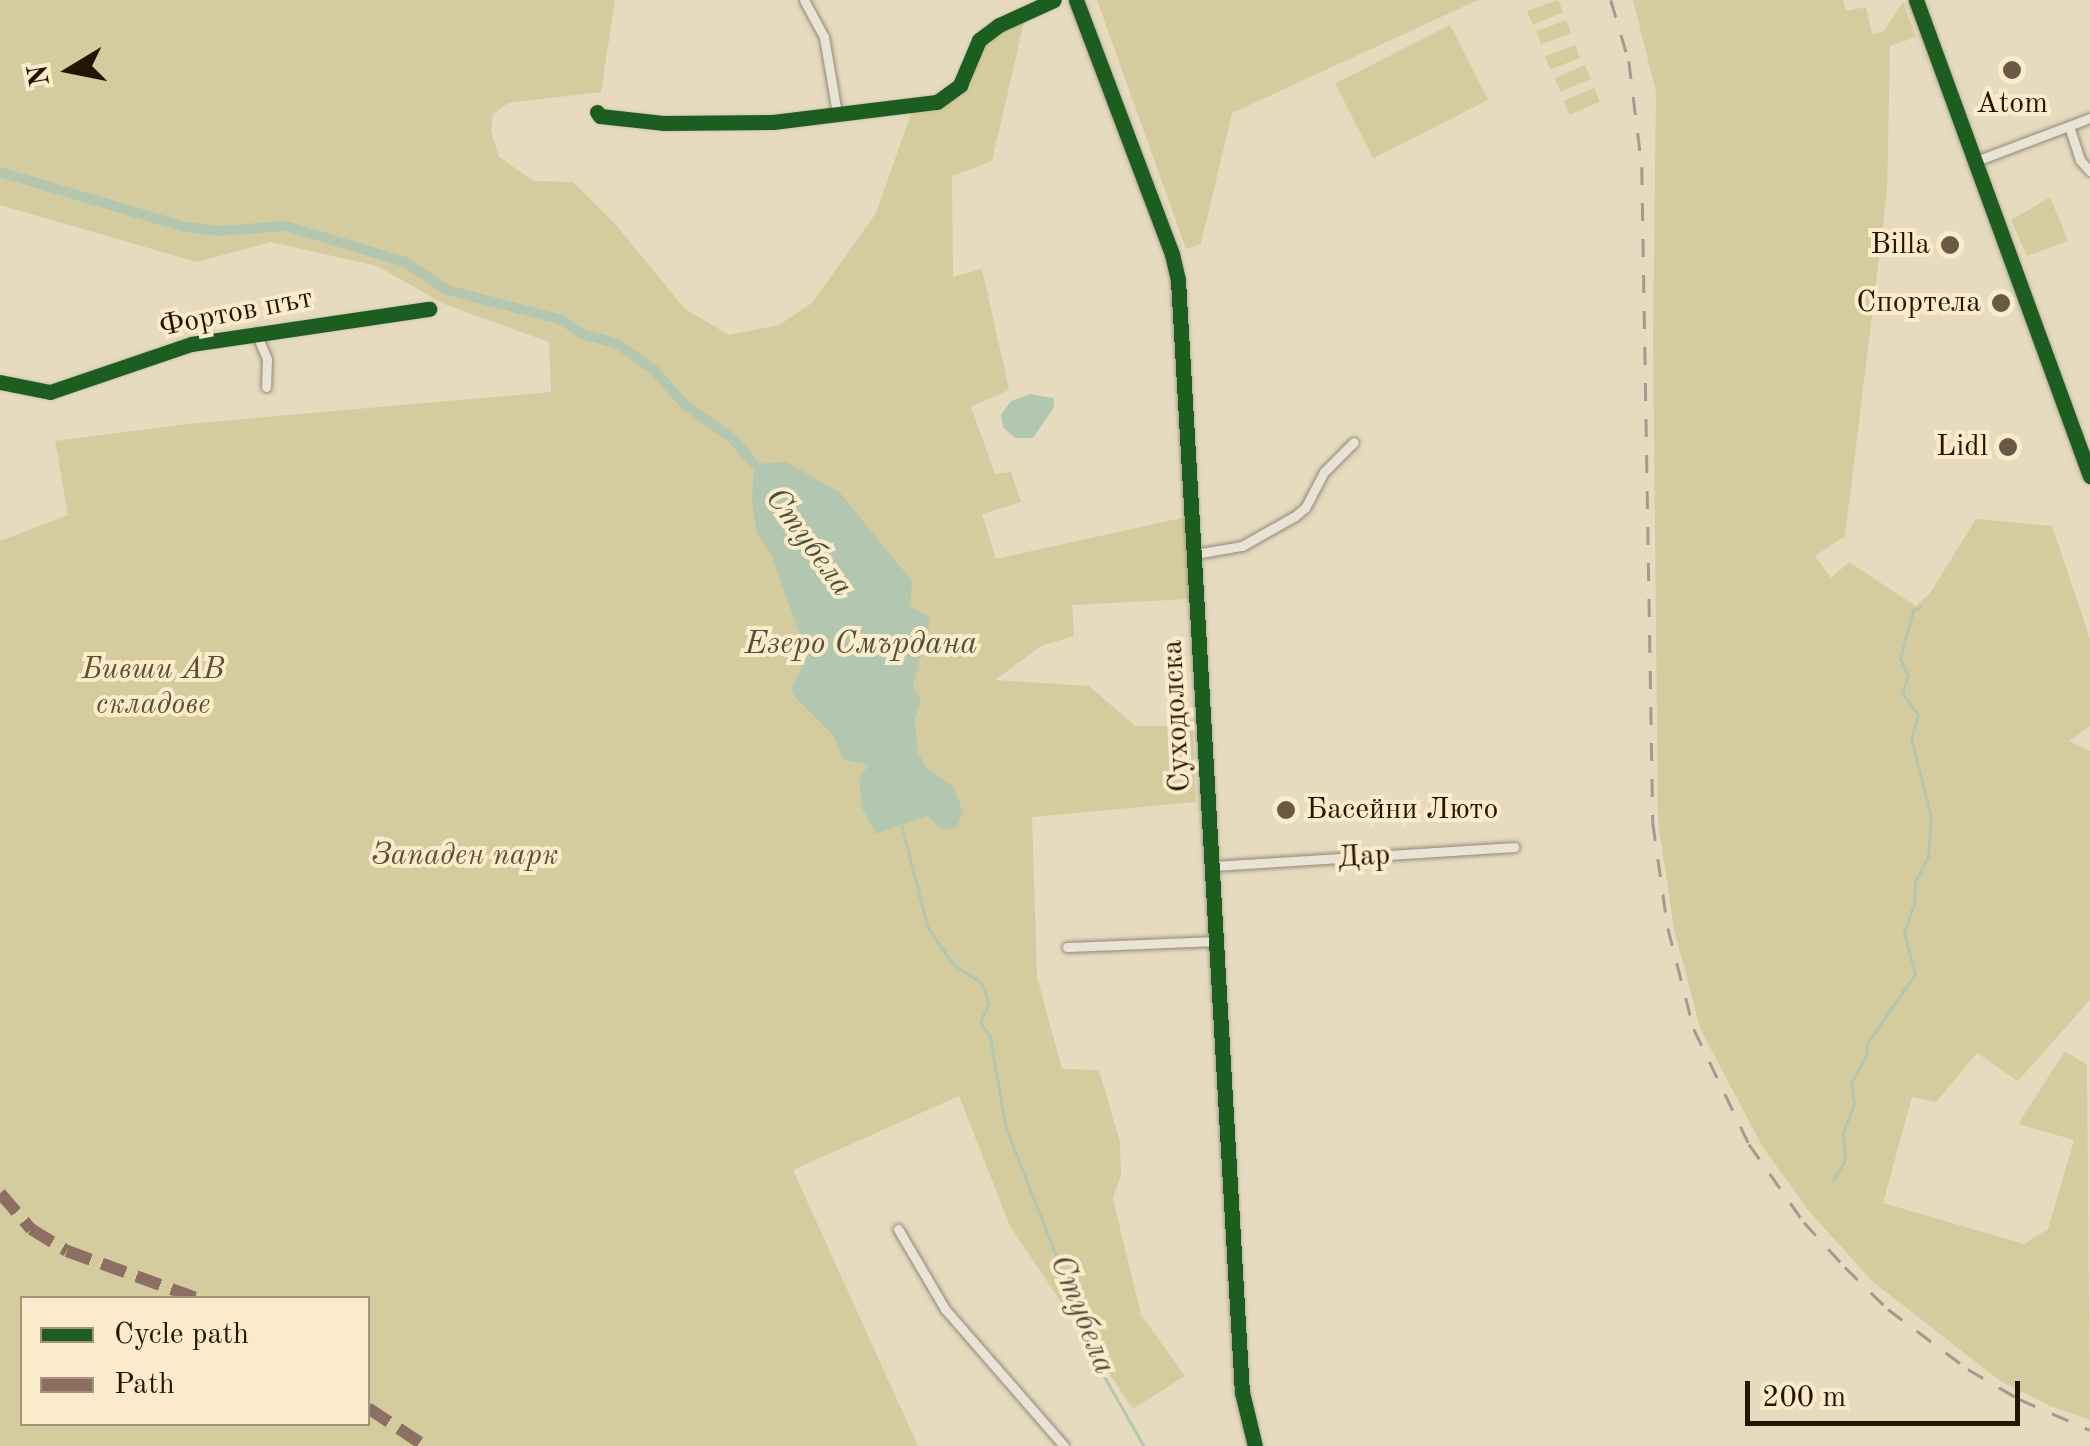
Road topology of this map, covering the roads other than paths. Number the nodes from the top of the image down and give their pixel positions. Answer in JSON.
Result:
{"nodes":[{"id":1,"x":804,"y":0,"type":"edge"},
{"id":2,"x":1054,"y":0,"type":"edge"},
{"id":3,"x":1076,"y":0,"type":"edge"},
{"id":4,"x":1916,"y":0,"type":"edge"},
{"id":5,"x":597,"y":112,"type":"dead end"},
{"id":6,"x":837,"y":113,"type":"junction"},
{"id":7,"x":2090,"y":118,"type":"edge"},
{"id":8,"x":2069,"y":126,"type":"junction"},
{"id":9,"x":1976,"y":161,"type":"junction"},
{"id":10,"x":2090,"y":171,"type":"edge"},
{"id":11,"x":430,"y":308,"type":"dead end"},
{"id":12,"x":256,"y":333,"type":"junction"},
{"id":13,"x":0,"y":382,"type":"edge"},
{"id":14,"x":266,"y":388,"type":"dead end"},
{"id":15,"x":1354,"y":442,"type":"dead end"},
{"id":16,"x":2090,"y":476,"type":"edge"},
{"id":17,"x":1196,"y":554,"type":"junction"},
{"id":18,"x":1514,"y":847,"type":"dead end"},
{"id":19,"x":1214,"y":866,"type":"junction"},
{"id":20,"x":1218,"y":942,"type":"junction"},
{"id":21,"x":1067,"y":947,"type":"dead end"},
{"id":22,"x":898,"y":1228,"type":"dead end"},
{"id":23,"x":1064,"y":1446,"type":"edge"},
{"id":24,"x":1255,"y":1446,"type":"edge"}],
"edges":[{"from":1,"to":6,"type":"street"},
{"from":2,"to":6,"type":"street"},
{"from":3,"to":17,"type":"street","name":"Суходолска"},
{"from":4,"to":9,"type":"street"},
{"from":5,"to":6,"type":"street"},
{"from":7,"to":8,"type":"street"},
{"from":8,"to":9,"type":"street"},
{"from":8,"to":10,"type":"street"},
{"from":9,"to":16,"type":"street"},
{"from":11,"to":12,"type":"street","name":"Фортов път"},
{"from":12,"to":13,"type":"street","name":"Фортов път"},
{"from":12,"to":14,"type":"street"},
{"from":15,"to":17,"type":"street"},
{"from":17,"to":19,"type":"street","name":"Суходолска"},
{"from":18,"to":19,"type":"street","name":"Дар"},
{"from":19,"to":20,"type":"street","name":"Суходолска"},
{"from":20,"to":21,"type":"street"},
{"from":20,"to":24,"type":"street","name":"Суходолска"},
{"from":22,"to":23,"type":"street"}]}
